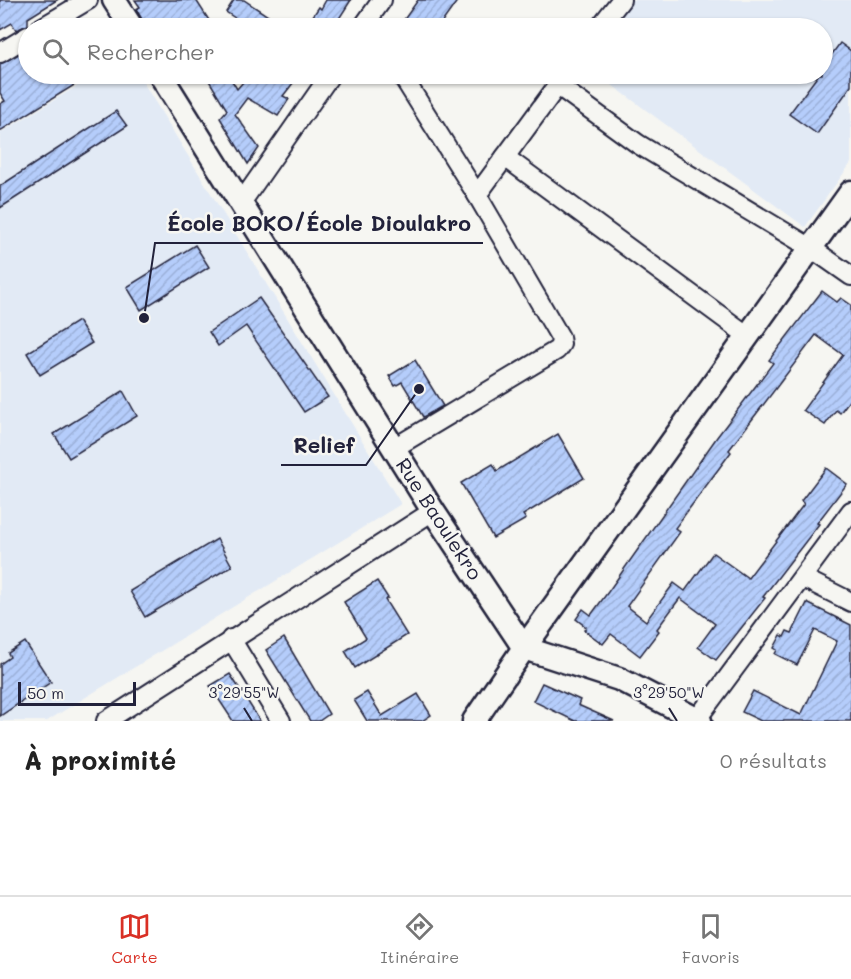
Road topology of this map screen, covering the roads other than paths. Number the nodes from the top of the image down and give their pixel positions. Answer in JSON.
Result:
{"nodes":[{"id":1,"x":88,"y":0,"type":"edge"},
{"id":2,"x":114,"y":0,"type":"edge"},
{"id":3,"x":382,"y":0,"type":"edge"},
{"id":4,"x":621,"y":0,"type":"edge"},
{"id":5,"x":58,"y":18,"type":"edge"},
{"id":6,"x":126,"y":18,"type":"edge"},
{"id":7,"x":372,"y":18,"type":"edge"},
{"id":8,"x":607,"y":18,"type":"edge"},
{"id":9,"x":18,"y":42,"type":"edge"},
{"id":10,"x":0,"y":53,"type":"edge"},
{"id":11,"x":166,"y":84,"type":"edge"},
{"id":12,"x":324,"y":84,"type":"edge"},
{"id":13,"x":407,"y":84,"type":"edge"},
{"id":14,"x":557,"y":84,"type":"edge"},
{"id":15,"x":567,"y":84,"type":"edge"},
{"id":16,"x":505,"y":157,"type":"junction"},
{"id":17,"x":851,"y":192,"type":"edge"},
{"id":18,"x":477,"y":195,"type":"junction"},
{"id":19,"x":241,"y":203,"type":"junction"},
{"id":20,"x":811,"y":248,"type":"junction"},
{"id":21,"x":851,"y":276,"type":"edge"},
{"id":22,"x":748,"y":336,"type":"junction"},
{"id":23,"x":394,"y":448,"type":"junction"},
{"id":24,"x":433,"y":511,"type":"junction"},
{"id":25,"x":851,"y":511,"type":"edge"},
{"id":26,"x":803,"y":578,"type":"junction"},
{"id":27,"x":851,"y":602,"type":"edge"},
{"id":28,"x":231,"y":639,"type":"junction"},
{"id":29,"x":524,"y":648,"type":"junction"},
{"id":30,"x":698,"y":720,"type":"edge"},
{"id":31,"x":106,"y":721,"type":"edge"},
{"id":32,"x":281,"y":721,"type":"edge"},
{"id":33,"x":474,"y":721,"type":"edge"}],
"edges":[{"from":1,"to":5,"type":"street"},
{"from":2,"to":6,"type":"street"},
{"from":3,"to":7,"type":"street"},
{"from":4,"to":8,"type":"street"},
{"from":9,"to":10,"type":"street"},
{"from":11,"to":19,"type":"street","name":"Rue Baoulekro"},
{"from":12,"to":19,"type":"street"},
{"from":13,"to":18,"type":"street"},
{"from":14,"to":16,"type":"street"},
{"from":15,"to":20,"type":"street"},
{"from":16,"to":18,"type":"street"},
{"from":16,"to":22,"type":"street"},
{"from":17,"to":20,"type":"street"},
{"from":18,"to":23,"type":"street"},
{"from":19,"to":23,"type":"street","name":"Rue Baoulekro"},
{"from":20,"to":21,"type":"street"},
{"from":20,"to":22,"type":"street"},
{"from":22,"to":29,"type":"street"},
{"from":23,"to":24,"type":"street","name":"Rue Baoulekro"},
{"from":24,"to":28,"type":"street"},
{"from":24,"to":29,"type":"street","name":"Rue Baoulekro"},
{"from":25,"to":26,"type":"street"},
{"from":26,"to":27,"type":"street"},
{"from":26,"to":30,"type":"street"},
{"from":28,"to":31,"type":"street"},
{"from":28,"to":32,"type":"street"},
{"from":29,"to":30,"type":"street"},
{"from":29,"to":33,"type":"street"}]}
